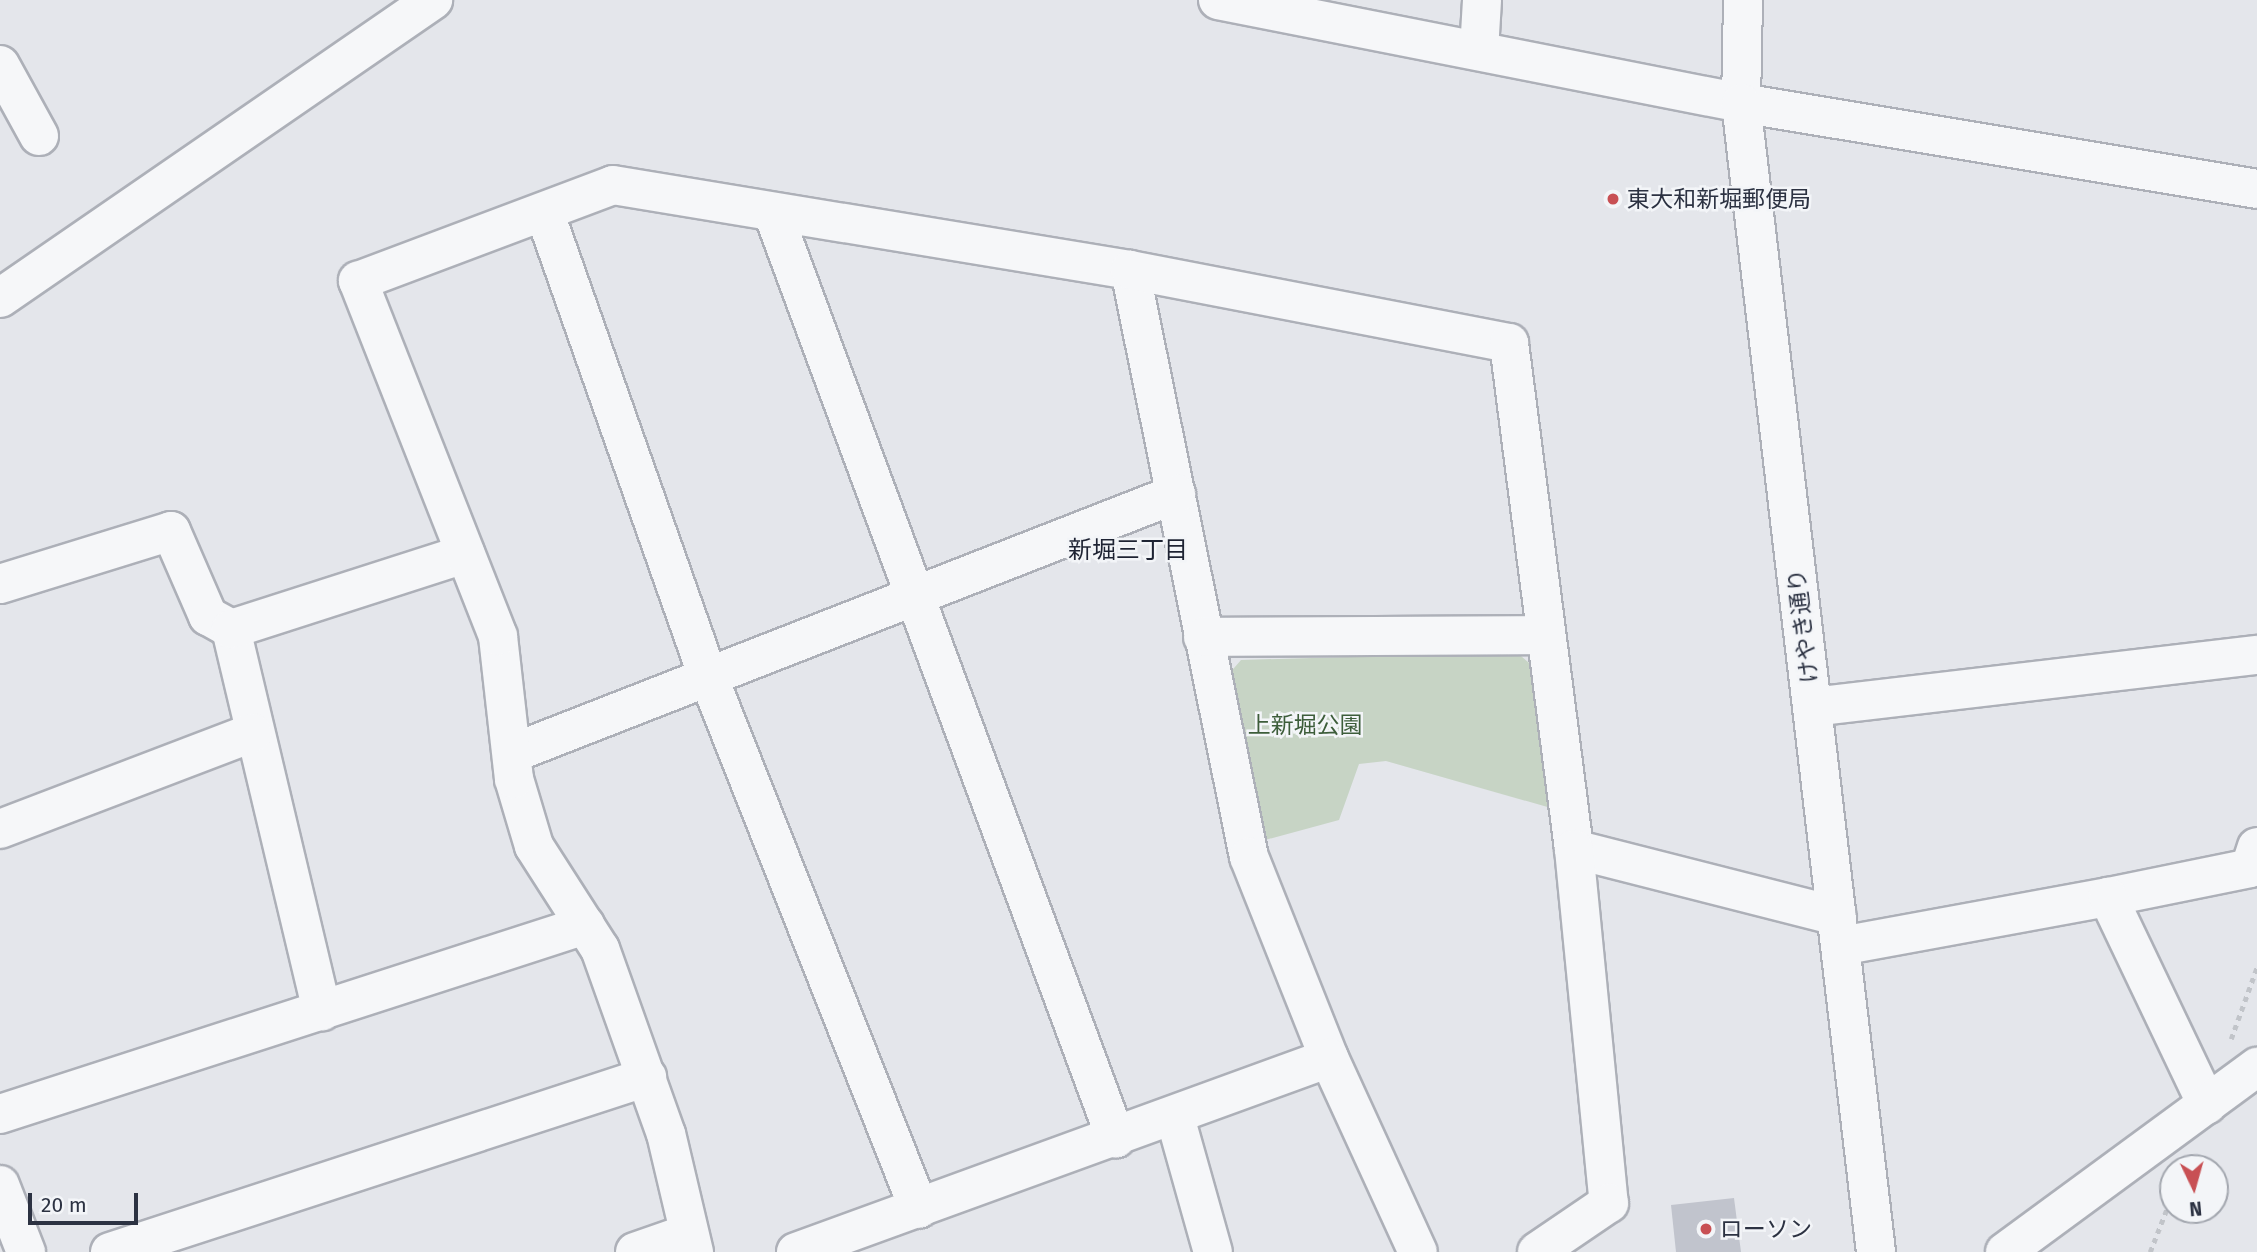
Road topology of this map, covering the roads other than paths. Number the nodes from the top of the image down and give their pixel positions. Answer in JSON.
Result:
{"nodes":[{"id":1,"x":433,"y":0,"type":"edge"},
{"id":2,"x":1218,"y":0,"type":"edge"},
{"id":3,"x":1482,"y":0,"type":"edge"},
{"id":4,"x":1743,"y":0,"type":"edge"},
{"id":5,"x":1479,"y":51,"type":"junction"},
{"id":6,"x":0,"y":65,"type":"edge"},
{"id":7,"x":1741,"y":103,"type":"junction"},
{"id":8,"x":39,"y":136,"type":"dead end"},
{"id":9,"x":2257,"y":189,"type":"edge"},
{"id":10,"x":773,"y":214,"type":"junction"},
{"id":11,"x":545,"y":215,"type":"junction"},
{"id":12,"x":1130,"y":270,"type":"junction"},
{"id":13,"x":0,"y":298,"type":"edge"},
{"id":14,"x":1176,"y":494,"type":"junction"},
{"id":15,"x":465,"y":554,"type":"junction"},
{"id":16,"x":0,"y":584,"type":"edge"},
{"id":17,"x":914,"y":595,"type":"junction"},
{"id":18,"x":231,"y":629,"type":"junction"},
{"id":19,"x":1546,"y":635,"type":"junction"},
{"id":20,"x":1203,"y":637,"type":"junction"},
{"id":21,"x":2257,"y":655,"type":"edge"},
{"id":22,"x":708,"y":676,"type":"junction"},
{"id":23,"x":1813,"y":707,"type":"junction"},
{"id":24,"x":252,"y":733,"type":"junction"},
{"id":25,"x":513,"y":753,"type":"junction"},
{"id":26,"x":0,"y":829,"type":"edge"},
{"id":27,"x":2257,"y":847,"type":"edge"},
{"id":28,"x":1574,"y":849,"type":"junction"},
{"id":29,"x":2108,"y":897,"type":"junction"},
{"id":30,"x":585,"y":925,"type":"junction"},
{"id":31,"x":1839,"y":931,"type":"junction"},
{"id":32,"x":322,"y":1011,"type":"junction"},
{"id":33,"x":1329,"y":1058,"type":"junction"},
{"id":34,"x":2257,"y":1067,"type":"edge"},
{"id":35,"x":647,"y":1077,"type":"junction"},
{"id":36,"x":2207,"y":1105,"type":"junction"},
{"id":37,"x":0,"y":1115,"type":"edge"},
{"id":38,"x":1175,"y":1116,"type":"junction"},
{"id":39,"x":1115,"y":1139,"type":"junction"},
{"id":40,"x":0,"y":1185,"type":"edge"},
{"id":41,"x":919,"y":1209,"type":"junction"},
{"id":42,"x":691,"y":1242,"type":"edge"},
{"id":43,"x":26,"y":1252,"type":"edge"},
{"id":44,"x":110,"y":1252,"type":"edge"},
{"id":45,"x":635,"y":1252,"type":"edge"},
{"id":46,"x":796,"y":1252,"type":"edge"},
{"id":47,"x":1213,"y":1252,"type":"edge"},
{"id":48,"x":1418,"y":1252,"type":"edge"},
{"id":49,"x":1537,"y":1252,"type":"edge"},
{"id":50,"x":1876,"y":1252,"type":"edge"},
{"id":51,"x":2005,"y":1252,"type":"edge"}],
"edges":[{"from":1,"to":13,"type":"street"},
{"from":2,"to":5,"type":"street"},
{"from":3,"to":5,"type":"street"},
{"from":4,"to":7,"type":"street","name":"けやき通り"},
{"from":5,"to":7,"type":"street"},
{"from":6,"to":8,"type":"street"},
{"from":7,"to":9,"type":"street"},
{"from":7,"to":23,"type":"street","name":"けやき通り"},
{"from":10,"to":11,"type":"street"},
{"from":10,"to":12,"type":"street"},
{"from":10,"to":17,"type":"street"},
{"from":11,"to":15,"type":"street"},
{"from":11,"to":22,"type":"street"},
{"from":12,"to":14,"type":"street"},
{"from":12,"to":19,"type":"street"},
{"from":14,"to":17,"type":"street"},
{"from":14,"to":20,"type":"street"},
{"from":15,"to":18,"type":"street"},
{"from":15,"to":25,"type":"street"},
{"from":16,"to":18,"type":"street"},
{"from":17,"to":22,"type":"street"},
{"from":17,"to":39,"type":"street"},
{"from":18,"to":24,"type":"street"},
{"from":19,"to":20,"type":"street"},
{"from":19,"to":28,"type":"street"},
{"from":20,"to":33,"type":"street"},
{"from":21,"to":23,"type":"street"},
{"from":22,"to":25,"type":"street"},
{"from":22,"to":41,"type":"street"},
{"from":23,"to":31,"type":"street","name":"けやき通り"},
{"from":24,"to":26,"type":"street"},
{"from":24,"to":32,"type":"street"},
{"from":25,"to":30,"type":"street"},
{"from":27,"to":29,"type":"street"},
{"from":28,"to":31,"type":"street"},
{"from":28,"to":49,"type":"street"},
{"from":29,"to":31,"type":"street"},
{"from":29,"to":36,"type":"street"},
{"from":30,"to":32,"type":"street"},
{"from":30,"to":35,"type":"street"},
{"from":31,"to":50,"type":"street","name":"けやき通り"},
{"from":32,"to":37,"type":"street"},
{"from":33,"to":38,"type":"street"},
{"from":33,"to":48,"type":"street"},
{"from":34,"to":36,"type":"street"},
{"from":35,"to":42,"type":"street"},
{"from":35,"to":44,"type":"street"},
{"from":36,"to":51,"type":"street"},
{"from":38,"to":39,"type":"street"},
{"from":38,"to":47,"type":"street"},
{"from":39,"to":41,"type":"street"},
{"from":40,"to":43,"type":"street"},
{"from":41,"to":46,"type":"street"},
{"from":42,"to":45,"type":"street"}]}
